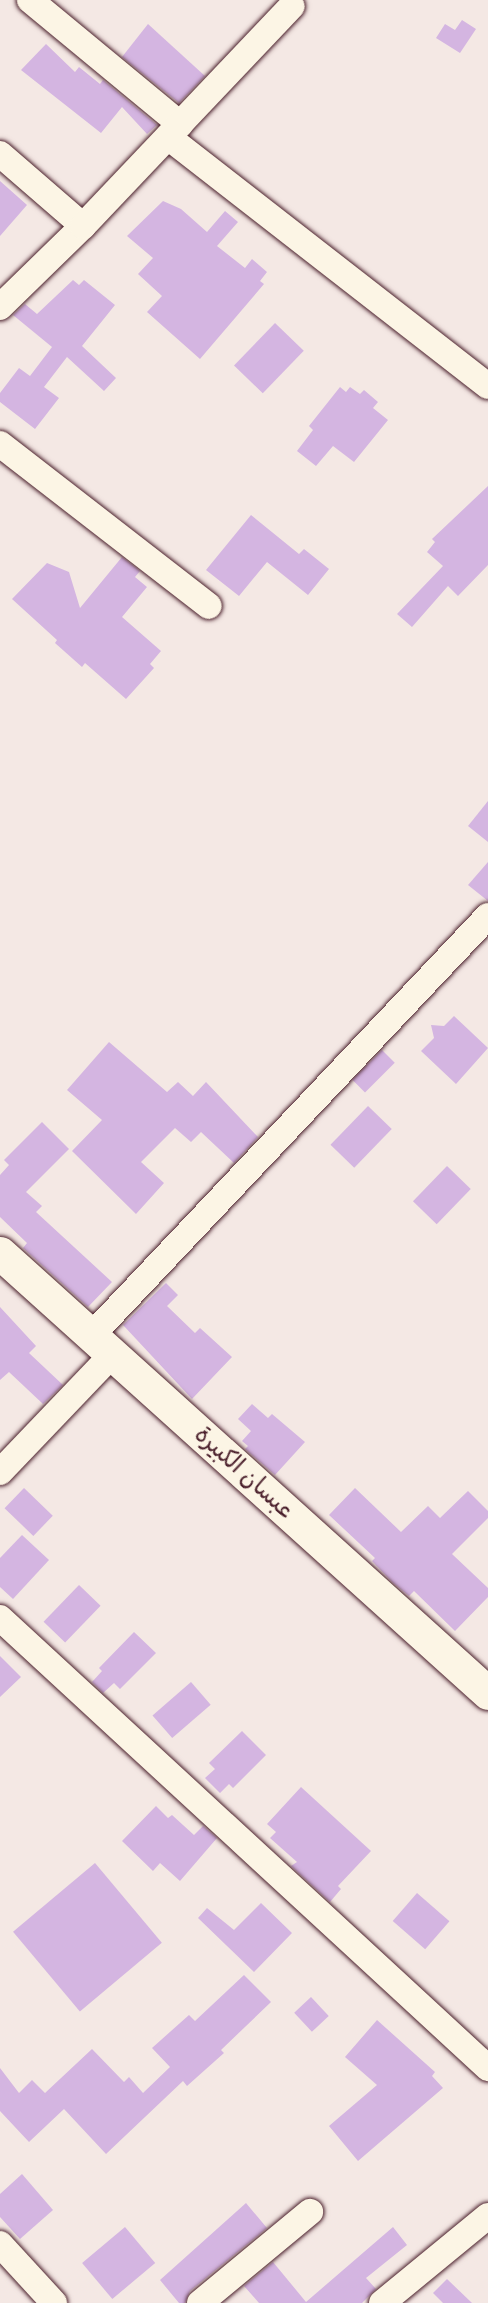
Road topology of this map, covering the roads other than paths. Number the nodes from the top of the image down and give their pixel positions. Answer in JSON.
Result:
{"nodes":[{"id":1,"x":30,"y":0,"type":"edge"},
{"id":2,"x":292,"y":6,"type":"dead end"},
{"id":3,"x":174,"y":131,"type":"junction"},
{"id":4,"x":0,"y":154,"type":"edge"},
{"id":5,"x":83,"y":226,"type":"junction"},
{"id":6,"x":0,"y":306,"type":"edge"},
{"id":7,"x":488,"y":386,"type":"edge"},
{"id":8,"x":0,"y":444,"type":"edge"},
{"id":9,"x":209,"y":606,"type":"dead end"},
{"id":10,"x":488,"y":916,"type":"edge"},
{"id":11,"x":0,"y":1253,"type":"edge"},
{"id":12,"x":101,"y":1346,"type":"junction"},
{"id":13,"x":0,"y":1472,"type":"edge"},
{"id":14,"x":0,"y":1618,"type":"edge"},
{"id":15,"x":488,"y":1693,"type":"edge"},
{"id":16,"x":488,"y":2068,"type":"edge"},
{"id":17,"x":310,"y":2212,"type":"dead end"},
{"id":18,"x":488,"y":2216,"type":"edge"},
{"id":19,"x":0,"y":2244,"type":"edge"},
{"id":20,"x":54,"y":2303,"type":"edge"},
{"id":21,"x":200,"y":2303,"type":"edge"},
{"id":22,"x":382,"y":2303,"type":"edge"}],
"edges":[{"from":1,"to":3,"type":"street"},
{"from":2,"to":3,"type":"street"},
{"from":3,"to":5,"type":"street"},
{"from":3,"to":7,"type":"street"},
{"from":4,"to":5,"type":"street"},
{"from":5,"to":6,"type":"street"},
{"from":8,"to":9,"type":"street"},
{"from":10,"to":12,"type":"street"},
{"from":11,"to":12,"type":"main road","name":"عبسان الكبيرة"},
{"from":12,"to":13,"type":"street"},
{"from":12,"to":15,"type":"main road","name":"عبسان الكبيرة"},
{"from":14,"to":16,"type":"street"},
{"from":17,"to":21,"type":"street"},
{"from":18,"to":22,"type":"street"},
{"from":19,"to":20,"type":"street"}]}
